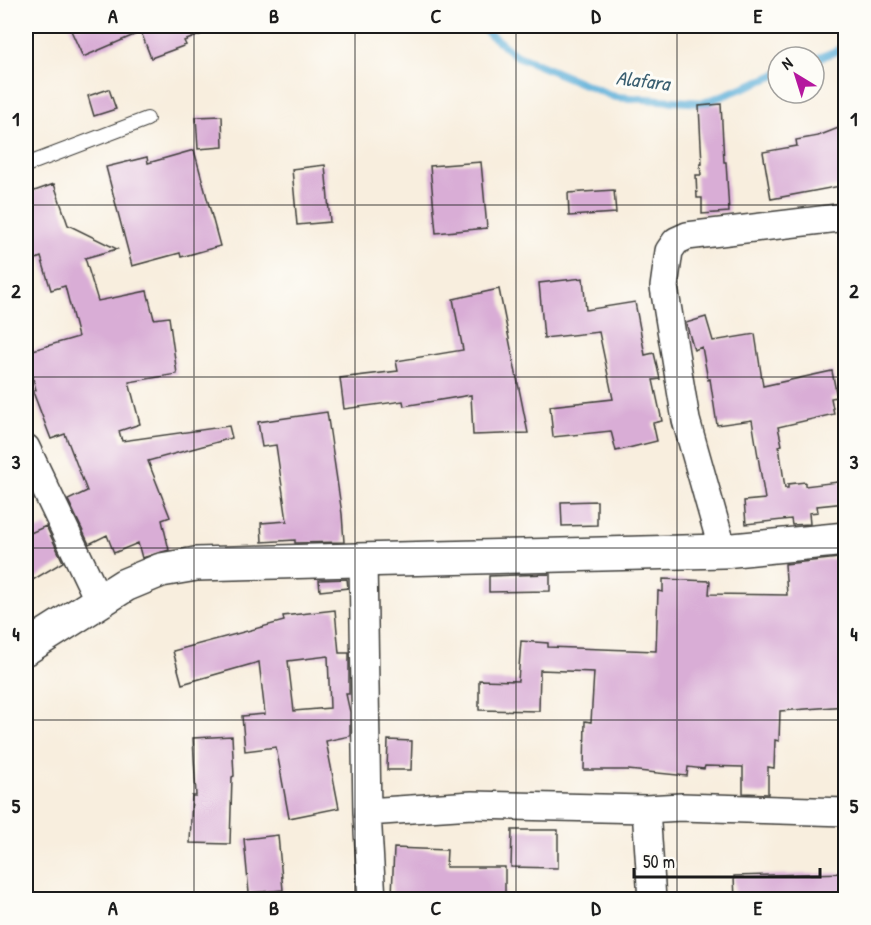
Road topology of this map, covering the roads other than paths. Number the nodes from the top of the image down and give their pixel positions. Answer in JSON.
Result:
{"nodes":[{"id":1,"x":147,"y":119,"type":"dead end"},
{"id":2,"x":26,"y":165,"type":"edge"},
{"id":3,"x":846,"y":217,"type":"edge"},
{"id":4,"x":26,"y":448,"type":"edge"},
{"id":5,"x":846,"y":539,"type":"edge"},
{"id":6,"x":723,"y":551,"type":"junction"},
{"id":7,"x":363,"y":560,"type":"junction"},
{"id":8,"x":99,"y":601,"type":"junction"},
{"id":9,"x":26,"y":648,"type":"edge"},
{"id":10,"x":646,"y":809,"type":"junction"},
{"id":11,"x":367,"y":812,"type":"junction"},
{"id":12,"x":846,"y":812,"type":"edge"},
{"id":13,"x":372,"y":900,"type":"edge"},
{"id":14,"x":652,"y":900,"type":"edge"}],
"edges":[{"from":1,"to":2,"type":"lane"},
{"from":3,"to":6,"type":"street"},
{"from":4,"to":8,"type":"street"},
{"from":5,"to":6,"type":"street"},
{"from":6,"to":7,"type":"street"},
{"from":7,"to":8,"type":"street"},
{"from":7,"to":11,"type":"street"},
{"from":8,"to":9,"type":"street"},
{"from":10,"to":11,"type":"street"},
{"from":10,"to":12,"type":"street"},
{"from":10,"to":14,"type":"street"},
{"from":11,"to":13,"type":"street"}]}
